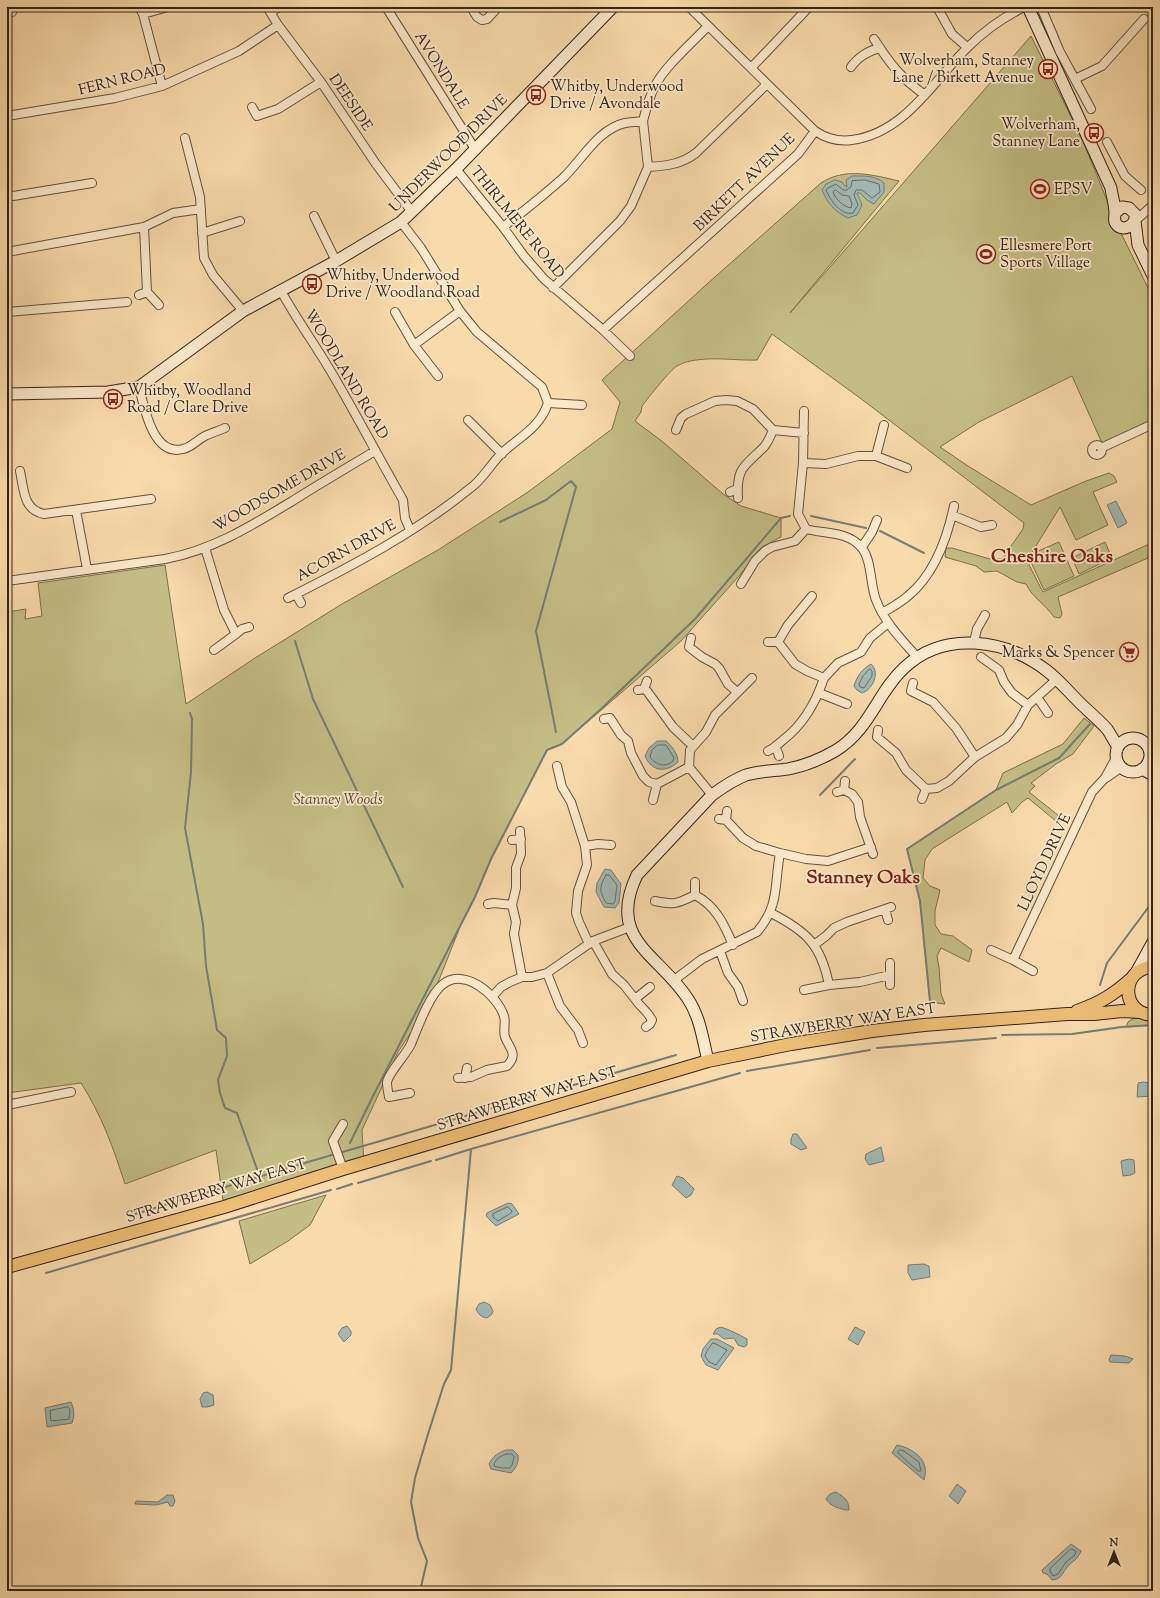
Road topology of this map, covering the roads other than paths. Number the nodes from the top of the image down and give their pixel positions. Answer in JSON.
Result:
{"nodes":[{"id":1,"x":168,"y":7,"type":"edge"},
{"id":2,"x":279,"y":7,"type":"edge"},
{"id":3,"x":386,"y":7,"type":"edge"},
{"id":4,"x":471,"y":7,"type":"edge"},
{"id":5,"x":498,"y":7,"type":"edge"},
{"id":6,"x":613,"y":7,"type":"edge"},
{"id":7,"x":689,"y":7,"type":"edge"},
{"id":8,"x":809,"y":7,"type":"edge"},
{"id":9,"x":937,"y":7,"type":"edge"},
{"id":10,"x":1004,"y":7,"type":"edge"},
{"id":11,"x":1024,"y":7,"type":"edge"},
{"id":12,"x":1028,"y":7,"type":"edge"},
{"id":13,"x":1041,"y":7,"type":"edge"},
{"id":14,"x":269,"y":10,"type":"edge"},
{"id":15,"x":141,"y":11,"type":"edge"},
{"id":16,"x":1004,"y":17,"type":"junction"},
{"id":17,"x":1144,"y":19,"type":"dead end"},
{"id":18,"x":278,"y":25,"type":"junction"},
{"id":19,"x":708,"y":26,"type":"junction"},
{"id":20,"x":874,"y":39,"type":"dead end"},
{"id":21,"x":967,"y":47,"type":"junction"},
{"id":22,"x":880,"y":48,"type":"junction"},
{"id":23,"x":851,"y":67,"type":"dead end"},
{"id":24,"x":751,"y":68,"type":"junction"},
{"id":25,"x":1075,"y":80,"type":"junction"},
{"id":26,"x":320,"y":82,"type":"junction"},
{"id":27,"x":767,"y":84,"type":"junction"},
{"id":28,"x":162,"y":86,"type":"junction"},
{"id":29,"x":925,"y":95,"type":"junction"},
{"id":30,"x":252,"y":108,"type":"dead end"},
{"id":31,"x":1091,"y":109,"type":"dead end"},
{"id":32,"x":7,"y":116,"type":"edge"},
{"id":33,"x":643,"y":121,"type":"junction"},
{"id":34,"x":815,"y":131,"type":"junction"},
{"id":35,"x":185,"y":138,"type":"dead end"},
{"id":36,"x":1107,"y":142,"type":"dead end"},
{"id":37,"x":476,"y":149,"type":"junction"},
{"id":38,"x":1111,"y":152,"type":"junction"},
{"id":39,"x":1098,"y":158,"type":"junction"},
{"id":40,"x":648,"y":167,"type":"junction"},
{"id":41,"x":456,"y":169,"type":"junction"},
{"id":42,"x":92,"y":183,"type":"dead end"},
{"id":43,"x":1111,"y":188,"type":"junction"},
{"id":44,"x":1136,"y":189,"type":"dead end"},
{"id":45,"x":7,"y":197,"type":"edge"},
{"id":46,"x":1152,"y":206,"type":"edge"},
{"id":47,"x":1128,"y":208,"type":"junction"},
{"id":48,"x":201,"y":209,"type":"junction"},
{"id":49,"x":412,"y":212,"type":"junction"},
{"id":50,"x":1115,"y":213,"type":"junction"},
{"id":51,"x":314,"y":216,"type":"dead end"},
{"id":52,"x":240,"y":221,"type":"dead end"},
{"id":53,"x":1135,"y":221,"type":"junction"},
{"id":54,"x":401,"y":222,"type":"junction"},
{"id":55,"x":503,"y":227,"type":"junction"},
{"id":56,"x":144,"y":228,"type":"junction"},
{"id":57,"x":1122,"y":228,"type":"junction"},
{"id":58,"x":202,"y":233,"type":"junction"},
{"id":59,"x":1138,"y":245,"type":"junction"},
{"id":60,"x":7,"y":252,"type":"edge"},
{"id":61,"x":336,"y":261,"type":"junction"},
{"id":62,"x":1153,"y":276,"type":"edge"},
{"id":63,"x":553,"y":288,"type":"junction"},
{"id":64,"x":281,"y":291,"type":"junction"},
{"id":65,"x":127,"y":302,"type":"dead end"},
{"id":66,"x":159,"y":305,"type":"dead end"},
{"id":67,"x":460,"y":311,"type":"junction"},
{"id":68,"x":7,"y":312,"type":"edge"},
{"id":69,"x":243,"y":312,"type":"junction"},
{"id":70,"x":395,"y":312,"type":"dead end"},
{"id":71,"x":603,"y":330,"type":"junction"},
{"id":72,"x":414,"y":345,"type":"junction"},
{"id":73,"x":630,"y":356,"type":"dead end"},
{"id":74,"x":438,"y":376,"type":"dead end"},
{"id":75,"x":139,"y":387,"type":"junction"},
{"id":76,"x":7,"y":394,"type":"edge"},
{"id":77,"x":548,"y":403,"type":"junction"},
{"id":78,"x":582,"y":405,"type":"dead end"},
{"id":79,"x":804,"y":411,"type":"dead end"},
{"id":80,"x":468,"y":420,"type":"dead end"},
{"id":81,"x":1153,"y":424,"type":"edge"},
{"id":82,"x":884,"y":425,"type":"dead end"},
{"id":83,"x":225,"y":428,"type":"dead end"},
{"id":84,"x":676,"y":430,"type":"dead end"},
{"id":85,"x":773,"y":430,"type":"junction"},
{"id":86,"x":804,"y":433,"type":"junction"},
{"id":87,"x":1101,"y":448,"type":"dead end"},
{"id":88,"x":375,"y":451,"type":"junction"},
{"id":89,"x":502,"y":454,"type":"junction"},
{"id":90,"x":876,"y":456,"type":"junction"},
{"id":91,"x":803,"y":463,"type":"junction"},
{"id":92,"x":906,"y":468,"type":"dead end"},
{"id":93,"x":20,"y":472,"type":"dead end"},
{"id":94,"x":738,"y":498,"type":"dead end"},
{"id":95,"x":151,"y":499,"type":"dead end"},
{"id":96,"x":954,"y":506,"type":"dead end"},
{"id":97,"x":76,"y":510,"type":"junction"},
{"id":98,"x":952,"y":515,"type":"junction"},
{"id":99,"x":877,"y":520,"type":"dead end"},
{"id":100,"x":988,"y":528,"type":"dead end"},
{"id":101,"x":806,"y":529,"type":"junction"},
{"id":102,"x":410,"y":530,"type":"junction"},
{"id":103,"x":862,"y":547,"type":"junction"},
{"id":104,"x":205,"y":548,"type":"junction"},
{"id":105,"x":87,"y":569,"type":"junction"},
{"id":106,"x":7,"y":581,"type":"edge"},
{"id":107,"x":742,"y":584,"type":"dead end"},
{"id":108,"x":296,"y":594,"type":"junction"},
{"id":109,"x":812,"y":596,"type":"dead end"},
{"id":110,"x":288,"y":598,"type":"dead end"},
{"id":111,"x":301,"y":603,"type":"dead end"},
{"id":112,"x":882,"y":613,"type":"junction"},
{"id":113,"x":985,"y":615,"type":"dead end"},
{"id":114,"x":887,"y":624,"type":"junction"},
{"id":115,"x":249,"y":627,"type":"dead end"},
{"id":116,"x":236,"y":634,"type":"junction"},
{"id":117,"x":768,"y":642,"type":"dead end"},
{"id":118,"x":778,"y":642,"type":"junction"},
{"id":119,"x":974,"y":642,"type":"junction"},
{"id":120,"x":688,"y":644,"type":"dead end"},
{"id":121,"x":214,"y":650,"type":"dead end"},
{"id":122,"x":917,"y":657,"type":"junction"},
{"id":123,"x":981,"y":657,"type":"dead end"},
{"id":124,"x":752,"y":678,"type":"dead end"},
{"id":125,"x":824,"y":678,"type":"junction"},
{"id":126,"x":1056,"y":679,"type":"junction"},
{"id":127,"x":647,"y":681,"type":"dead end"},
{"id":128,"x":910,"y":689,"type":"dead end"},
{"id":129,"x":737,"y":692,"type":"junction"},
{"id":130,"x":819,"y":693,"type":"junction"},
{"id":131,"x":1037,"y":697,"type":"junction"},
{"id":132,"x":847,"y":704,"type":"dead end"},
{"id":133,"x":1028,"y":705,"type":"junction"},
{"id":134,"x":1048,"y":712,"type":"dead end"},
{"id":135,"x":609,"y":716,"type":"dead end"},
{"id":136,"x":875,"y":735,"type":"dead end"},
{"id":137,"x":694,"y":746,"type":"junction"},
{"id":138,"x":1120,"y":753,"type":"junction"},
{"id":139,"x":779,"y":756,"type":"dead end"},
{"id":140,"x":1151,"y":756,"type":"edge"},
{"id":141,"x":975,"y":757,"type":"junction"},
{"id":142,"x":557,"y":766,"type":"dead end"},
{"id":143,"x":689,"y":767,"type":"junction"},
{"id":144,"x":1142,"y":769,"type":"junction"},
{"id":145,"x":1153,"y":775,"type":"edge"},
{"id":146,"x":845,"y":781,"type":"dead end"},
{"id":147,"x":657,"y":784,"type":"junction"},
{"id":148,"x":926,"y":789,"type":"junction"},
{"id":149,"x":712,"y":795,"type":"junction"},
{"id":150,"x":922,"y":799,"type":"dead end"},
{"id":151,"x":653,"y":800,"type":"dead end"},
{"id":152,"x":727,"y":811,"type":"dead end"},
{"id":153,"x":512,"y":840,"type":"dead end"},
{"id":154,"x":585,"y":846,"type":"junction"},
{"id":155,"x":611,"y":846,"type":"dead end"},
{"id":156,"x":780,"y":853,"type":"junction"},
{"id":157,"x":695,"y":882,"type":"dead end"},
{"id":158,"x":695,"y":895,"type":"junction"},
{"id":159,"x":655,"y":900,"type":"dead end"},
{"id":160,"x":488,"y":904,"type":"dead end"},
{"id":161,"x":512,"y":905,"type":"junction"},
{"id":162,"x":771,"y":913,"type":"junction"},
{"id":163,"x":888,"y":920,"type":"dead end"},
{"id":164,"x":630,"y":927,"type":"junction"},
{"id":165,"x":591,"y":942,"type":"junction"},
{"id":166,"x":1153,"y":942,"type":"edge"},
{"id":167,"x":733,"y":945,"type":"junction"},
{"id":168,"x":814,"y":945,"type":"junction"},
{"id":169,"x":991,"y":950,"type":"dead end"},
{"id":170,"x":720,"y":951,"type":"junction"},
{"id":171,"x":1013,"y":960,"type":"junction"},
{"id":172,"x":890,"y":963,"type":"dead end"},
{"id":173,"x":1153,"y":967,"type":"edge"},
{"id":174,"x":1033,"y":971,"type":"dead end"},
{"id":175,"x":546,"y":973,"type":"junction"},
{"id":176,"x":890,"y":975,"type":"junction"},
{"id":177,"x":1134,"y":975,"type":"junction"},
{"id":178,"x":522,"y":977,"type":"junction"},
{"id":179,"x":673,"y":981,"type":"junction"},
{"id":180,"x":829,"y":985,"type":"junction"},
{"id":181,"x":890,"y":985,"type":"dead end"},
{"id":182,"x":650,"y":987,"type":"dead end"},
{"id":183,"x":804,"y":990,"type":"dead end"},
{"id":184,"x":492,"y":997,"type":"junction"},
{"id":185,"x":635,"y":999,"type":"junction"},
{"id":186,"x":742,"y":1001,"type":"dead end"},
{"id":187,"x":1140,"y":1012,"type":"junction"},
{"id":188,"x":1067,"y":1014,"type":"junction"},
{"id":189,"x":1153,"y":1014,"type":"edge"},
{"id":190,"x":646,"y":1027,"type":"dead end"},
{"id":191,"x":583,"y":1043,"type":"dead end"},
{"id":192,"x":708,"y":1061,"type":"junction"},
{"id":193,"x":467,"y":1068,"type":"dead end"},
{"id":194,"x":71,"y":1092,"type":"dead end"},
{"id":195,"x":410,"y":1093,"type":"dead end"},
{"id":196,"x":7,"y":1104,"type":"edge"},
{"id":197,"x":343,"y":1124,"type":"dead end"},
{"id":198,"x":343,"y":1169,"type":"junction"},
{"id":199,"x":7,"y":1267,"type":"edge"}],
"edges":[{"from":1,"to":15,"type":"street"},
{"from":2,"to":14,"type":"street"},
{"from":3,"to":37,"type":"street","name":"AVONDALE"},
{"from":4,"to":5,"type":"street"},
{"from":6,"to":37,"type":"street","name":"UNDERWOOD DRIVE"},
{"from":7,"to":19,"type":"street"},
{"from":8,"to":24,"type":"street"},
{"from":9,"to":21,"type":"street"},
{"from":10,"to":16,"type":"street"},
{"from":11,"to":16,"type":"street","name":"BIRKETT AVENUE"},
{"from":12,"to":39,"type":"street"},
{"from":13,"to":25,"type":"street"},
{"from":14,"to":18,"type":"street","name":"DEESIDE"},
{"from":15,"to":28,"type":"street"},
{"from":16,"to":21,"type":"street","name":"BIRKETT AVENUE"},
{"from":17,"to":25,"type":"street"},
{"from":18,"to":26,"type":"street","name":"DEESIDE"},
{"from":18,"to":28,"type":"street","name":"FERN ROAD"},
{"from":19,"to":24,"type":"street"},
{"from":19,"to":33,"type":"street"},
{"from":20,"to":22,"type":"street"},
{"from":21,"to":29,"type":"street","name":"BIRKETT AVENUE"},
{"from":22,"to":23,"type":"street"},
{"from":22,"to":29,"type":"street"},
{"from":24,"to":27,"type":"street"},
{"from":25,"to":31,"type":"street"},
{"from":26,"to":30,"type":"street"},
{"from":26,"to":49,"type":"street","name":"DEESIDE"},
{"from":27,"to":34,"type":"street"},
{"from":27,"to":40,"type":"street"},
{"from":28,"to":32,"type":"street","name":"FERN ROAD"},
{"from":29,"to":34,"type":"street","name":"BIRKETT AVENUE"},
{"from":33,"to":40,"type":"street"},
{"from":33,"to":55,"type":"street"},
{"from":34,"to":71,"type":"street","name":"BIRKETT AVENUE"},
{"from":35,"to":48,"type":"street"},
{"from":36,"to":38,"type":"street"},
{"from":37,"to":41,"type":"street","name":"UNDERWOOD DRIVE"},
{"from":38,"to":39,"type":"street"},
{"from":38,"to":44,"type":"street"},
{"from":39,"to":43,"type":"street"},
{"from":40,"to":63,"type":"street"},
{"from":41,"to":49,"type":"street","name":"UNDERWOOD DRIVE"},
{"from":41,"to":55,"type":"street","name":"THIRLMERE ROAD"},
{"from":42,"to":45,"type":"street"},
{"from":43,"to":47,"type":"street"},
{"from":43,"to":50,"type":"street"},
{"from":46,"to":47,"type":"street"},
{"from":46,"to":53,"type":"street"},
{"from":47,"to":50,"type":"street"},
{"from":47,"to":53,"type":"street"},
{"from":48,"to":56,"type":"street"},
{"from":48,"to":58,"type":"street"},
{"from":49,"to":54,"type":"street","name":"UNDERWOOD DRIVE"},
{"from":50,"to":57,"type":"street"},
{"from":51,"to":61,"type":"street"},
{"from":52,"to":58,"type":"street"},
{"from":53,"to":57,"type":"street"},
{"from":53,"to":59,"type":"street"},
{"from":54,"to":61,"type":"street","name":"UNDERWOOD DRIVE"},
{"from":54,"to":67,"type":"street"},
{"from":55,"to":63,"type":"street","name":"THIRLMERE ROAD"},
{"from":56,"to":60,"type":"street"},
{"from":56,"to":66,"type":"street"},
{"from":57,"to":59,"type":"street"},
{"from":58,"to":69,"type":"street"},
{"from":59,"to":62,"type":"street"},
{"from":61,"to":64,"type":"street","name":"UNDERWOOD DRIVE"},
{"from":63,"to":71,"type":"street","name":"THIRLMERE ROAD"},
{"from":64,"to":69,"type":"street"},
{"from":64,"to":88,"type":"street","name":"WOODLAND ROAD"},
{"from":65,"to":68,"type":"street"},
{"from":67,"to":72,"type":"street"},
{"from":67,"to":77,"type":"street"},
{"from":69,"to":75,"type":"street"},
{"from":70,"to":72,"type":"street"},
{"from":71,"to":73,"type":"street","name":"THIRLMERE ROAD"},
{"from":72,"to":74,"type":"street"},
{"from":75,"to":76,"type":"street"},
{"from":75,"to":83,"type":"street"},
{"from":77,"to":78,"type":"street"},
{"from":77,"to":89,"type":"street","name":"ACORN DRIVE"},
{"from":79,"to":86,"type":"street"},
{"from":80,"to":89,"type":"street"},
{"from":81,"to":87,"type":"street"},
{"from":82,"to":90,"type":"street"},
{"from":84,"to":85,"type":"street"},
{"from":85,"to":86,"type":"street"},
{"from":85,"to":94,"type":"street"},
{"from":86,"to":91,"type":"street"},
{"from":88,"to":102,"type":"street","name":"WOODLAND ROAD"},
{"from":88,"to":104,"type":"street","name":"WOODSOME DRIVE"},
{"from":89,"to":102,"type":"street","name":"ACORN DRIVE"},
{"from":90,"to":91,"type":"street"},
{"from":90,"to":92,"type":"street"},
{"from":91,"to":101,"type":"street"},
{"from":93,"to":97,"type":"street"},
{"from":95,"to":97,"type":"street"},
{"from":96,"to":98,"type":"street"},
{"from":97,"to":105,"type":"street"},
{"from":98,"to":100,"type":"street"},
{"from":98,"to":112,"type":"street"},
{"from":99,"to":103,"type":"street"},
{"from":101,"to":103,"type":"street"},
{"from":101,"to":107,"type":"street"},
{"from":102,"to":108,"type":"street","name":"ACORN DRIVE"},
{"from":103,"to":112,"type":"street"},
{"from":104,"to":105,"type":"street","name":"WOODSOME DRIVE"},
{"from":104,"to":116,"type":"street"},
{"from":105,"to":106,"type":"street","name":"WOODSOME DRIVE"},
{"from":108,"to":110,"type":"street","name":"ACORN DRIVE"},
{"from":108,"to":111,"type":"street","name":"ACORN DRIVE"},
{"from":109,"to":118,"type":"street"},
{"from":112,"to":114,"type":"street"},
{"from":113,"to":119,"type":"street"},
{"from":114,"to":122,"type":"street"},
{"from":114,"to":125,"type":"street"},
{"from":115,"to":116,"type":"street"},
{"from":116,"to":121,"type":"street"},
{"from":117,"to":118,"type":"street"},
{"from":118,"to":125,"type":"street"},
{"from":119,"to":122,"type":"street"},
{"from":119,"to":126,"type":"street"},
{"from":120,"to":129,"type":"street"},
{"from":122,"to":149,"type":"street"},
{"from":123,"to":133,"type":"street"},
{"from":124,"to":129,"type":"street"},
{"from":125,"to":130,"type":"street"},
{"from":126,"to":131,"type":"street"},
{"from":126,"to":138,"type":"street"},
{"from":127,"to":137,"type":"street"},
{"from":128,"to":141,"type":"street"},
{"from":129,"to":137,"type":"street"},
{"from":130,"to":132,"type":"street"},
{"from":130,"to":139,"type":"street"},
{"from":131,"to":133,"type":"street"},
{"from":131,"to":134,"type":"street"},
{"from":133,"to":141,"type":"street"},
{"from":135,"to":147,"type":"street"},
{"from":136,"to":148,"type":"street"},
{"from":137,"to":143,"type":"street"},
{"from":138,"to":140,"type":"street"},
{"from":138,"to":144,"type":"street"},
{"from":138,"to":171,"type":"street","name":"LLOYD DRIVE"},
{"from":140,"to":144,"type":"street"},
{"from":141,"to":148,"type":"street"},
{"from":142,"to":154,"type":"street"},
{"from":143,"to":147,"type":"street"},
{"from":143,"to":149,"type":"street"},
{"from":144,"to":145,"type":"street"},
{"from":146,"to":156,"type":"street"},
{"from":147,"to":151,"type":"street"},
{"from":148,"to":150,"type":"street"},
{"from":149,"to":164,"type":"street"},
{"from":152,"to":156,"type":"street"},
{"from":153,"to":161,"type":"street"},
{"from":154,"to":155,"type":"street"},
{"from":154,"to":165,"type":"street"},
{"from":156,"to":162,"type":"street"},
{"from":157,"to":158,"type":"street"},
{"from":158,"to":159,"type":"street"},
{"from":158,"to":167,"type":"street"},
{"from":160,"to":161,"type":"street"},
{"from":161,"to":178,"type":"street"},
{"from":162,"to":167,"type":"street"},
{"from":162,"to":168,"type":"street"},
{"from":163,"to":168,"type":"street"},
{"from":164,"to":165,"type":"street"},
{"from":164,"to":179,"type":"street"},
{"from":165,"to":175,"type":"street"},
{"from":165,"to":185,"type":"street"},
{"from":166,"to":177,"type":"street"},
{"from":167,"to":170,"type":"street"},
{"from":168,"to":180,"type":"street"},
{"from":169,"to":171,"type":"street"},
{"from":170,"to":179,"type":"street"},
{"from":170,"to":186,"type":"street"},
{"from":171,"to":174,"type":"street"},
{"from":172,"to":176,"type":"street"},
{"from":173,"to":177,"type":"main road"},
{"from":175,"to":178,"type":"street"},
{"from":175,"to":191,"type":"street"},
{"from":176,"to":180,"type":"street"},
{"from":176,"to":181,"type":"street"},
{"from":177,"to":187,"type":"main road"},
{"from":177,"to":188,"type":"main road","name":"STRAWBERRY WAY EAST"},
{"from":178,"to":184,"type":"street"},
{"from":179,"to":192,"type":"street"},
{"from":180,"to":183,"type":"street"},
{"from":182,"to":185,"type":"street"},
{"from":184,"to":193,"type":"street"},
{"from":184,"to":195,"type":"street"},
{"from":185,"to":190,"type":"street"},
{"from":187,"to":188,"type":"main road","name":"STRAWBERRY WAY EAST"},
{"from":187,"to":189,"type":"main road","name":"STRAWBERRY WAY EAST"},
{"from":188,"to":192,"type":"main road","name":"STRAWBERRY WAY EAST"},
{"from":192,"to":198,"type":"main road","name":"STRAWBERRY WAY EAST"},
{"from":194,"to":196,"type":"street"},
{"from":197,"to":198,"type":"street"},
{"from":198,"to":199,"type":"main road","name":"STRAWBERRY WAY EAST"}]}
